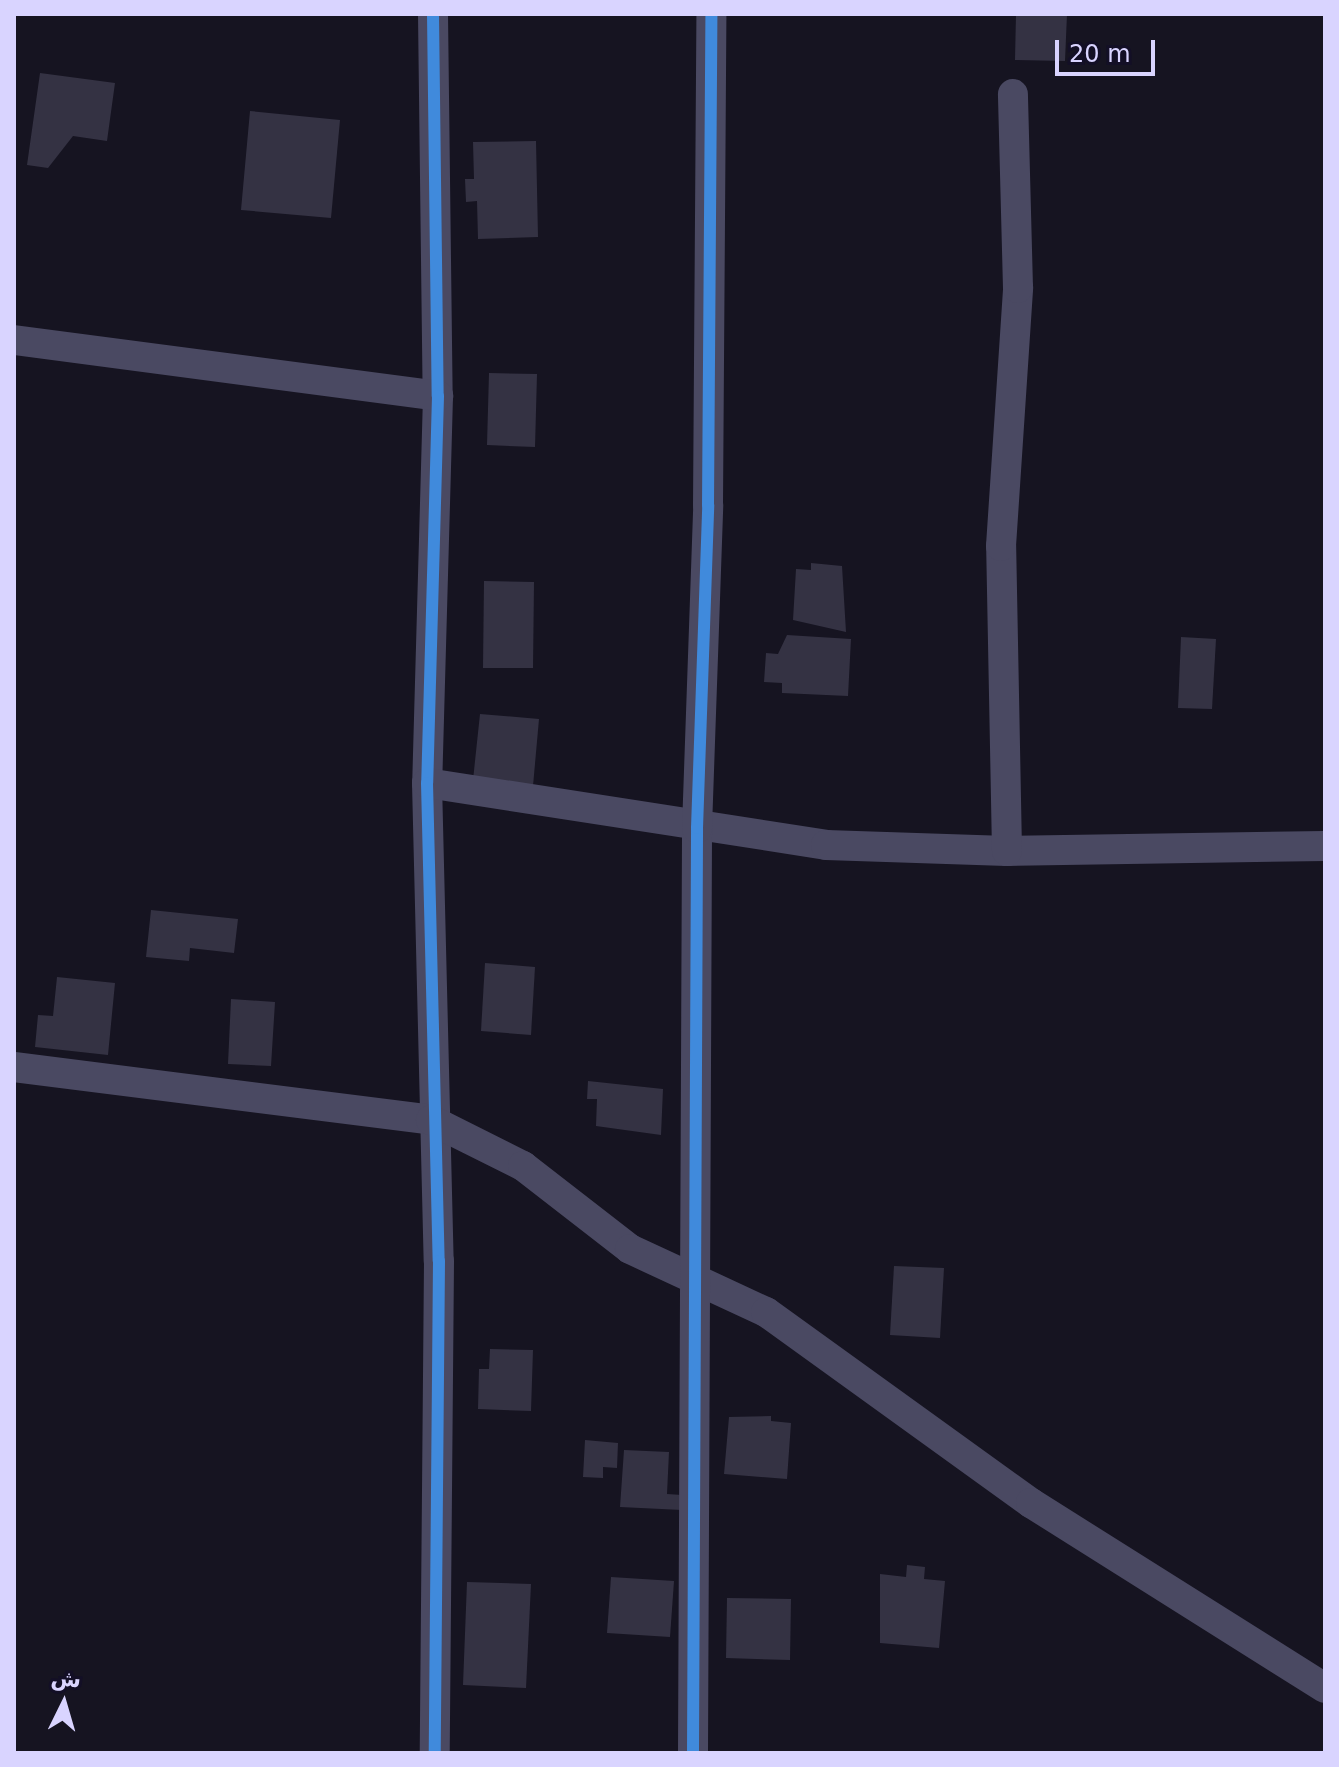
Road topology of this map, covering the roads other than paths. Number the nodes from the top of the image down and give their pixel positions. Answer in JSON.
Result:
{"nodes":[{"id":1,"x":433,"y":14,"type":"edge"},
{"id":2,"x":711,"y":14,"type":"edge"},
{"id":3,"x":1013,"y":94,"type":"dead end"},
{"id":4,"x":14,"y":340,"type":"edge"},
{"id":5,"x":438,"y":396,"type":"junction"},
{"id":6,"x":427,"y":783,"type":"junction"},
{"id":7,"x":697,"y":828,"type":"junction"},
{"id":8,"x":1325,"y":846,"type":"edge"},
{"id":9,"x":1007,"y":851,"type":"junction"},
{"id":10,"x":14,"y":1067,"type":"edge"},
{"id":11,"x":431,"y":1120,"type":"junction"},
{"id":12,"x":694,"y":1277,"type":"junction"},
{"id":13,"x":1325,"y":1688,"type":"edge"},
{"id":14,"x":435,"y":1753,"type":"edge"},
{"id":15,"x":693,"y":1753,"type":"edge"}],
"edges":[{"from":1,"to":5,"type":"street"},
{"from":2,"to":7,"type":"street"},
{"from":3,"to":9,"type":"street"},
{"from":4,"to":5,"type":"street"},
{"from":5,"to":6,"type":"street"},
{"from":6,"to":7,"type":"street"},
{"from":6,"to":11,"type":"street"},
{"from":7,"to":9,"type":"street"},
{"from":7,"to":12,"type":"street"},
{"from":8,"to":9,"type":"street"},
{"from":10,"to":11,"type":"street"},
{"from":11,"to":12,"type":"street"},
{"from":11,"to":14,"type":"street"},
{"from":12,"to":13,"type":"street"},
{"from":12,"to":15,"type":"street"}]}
